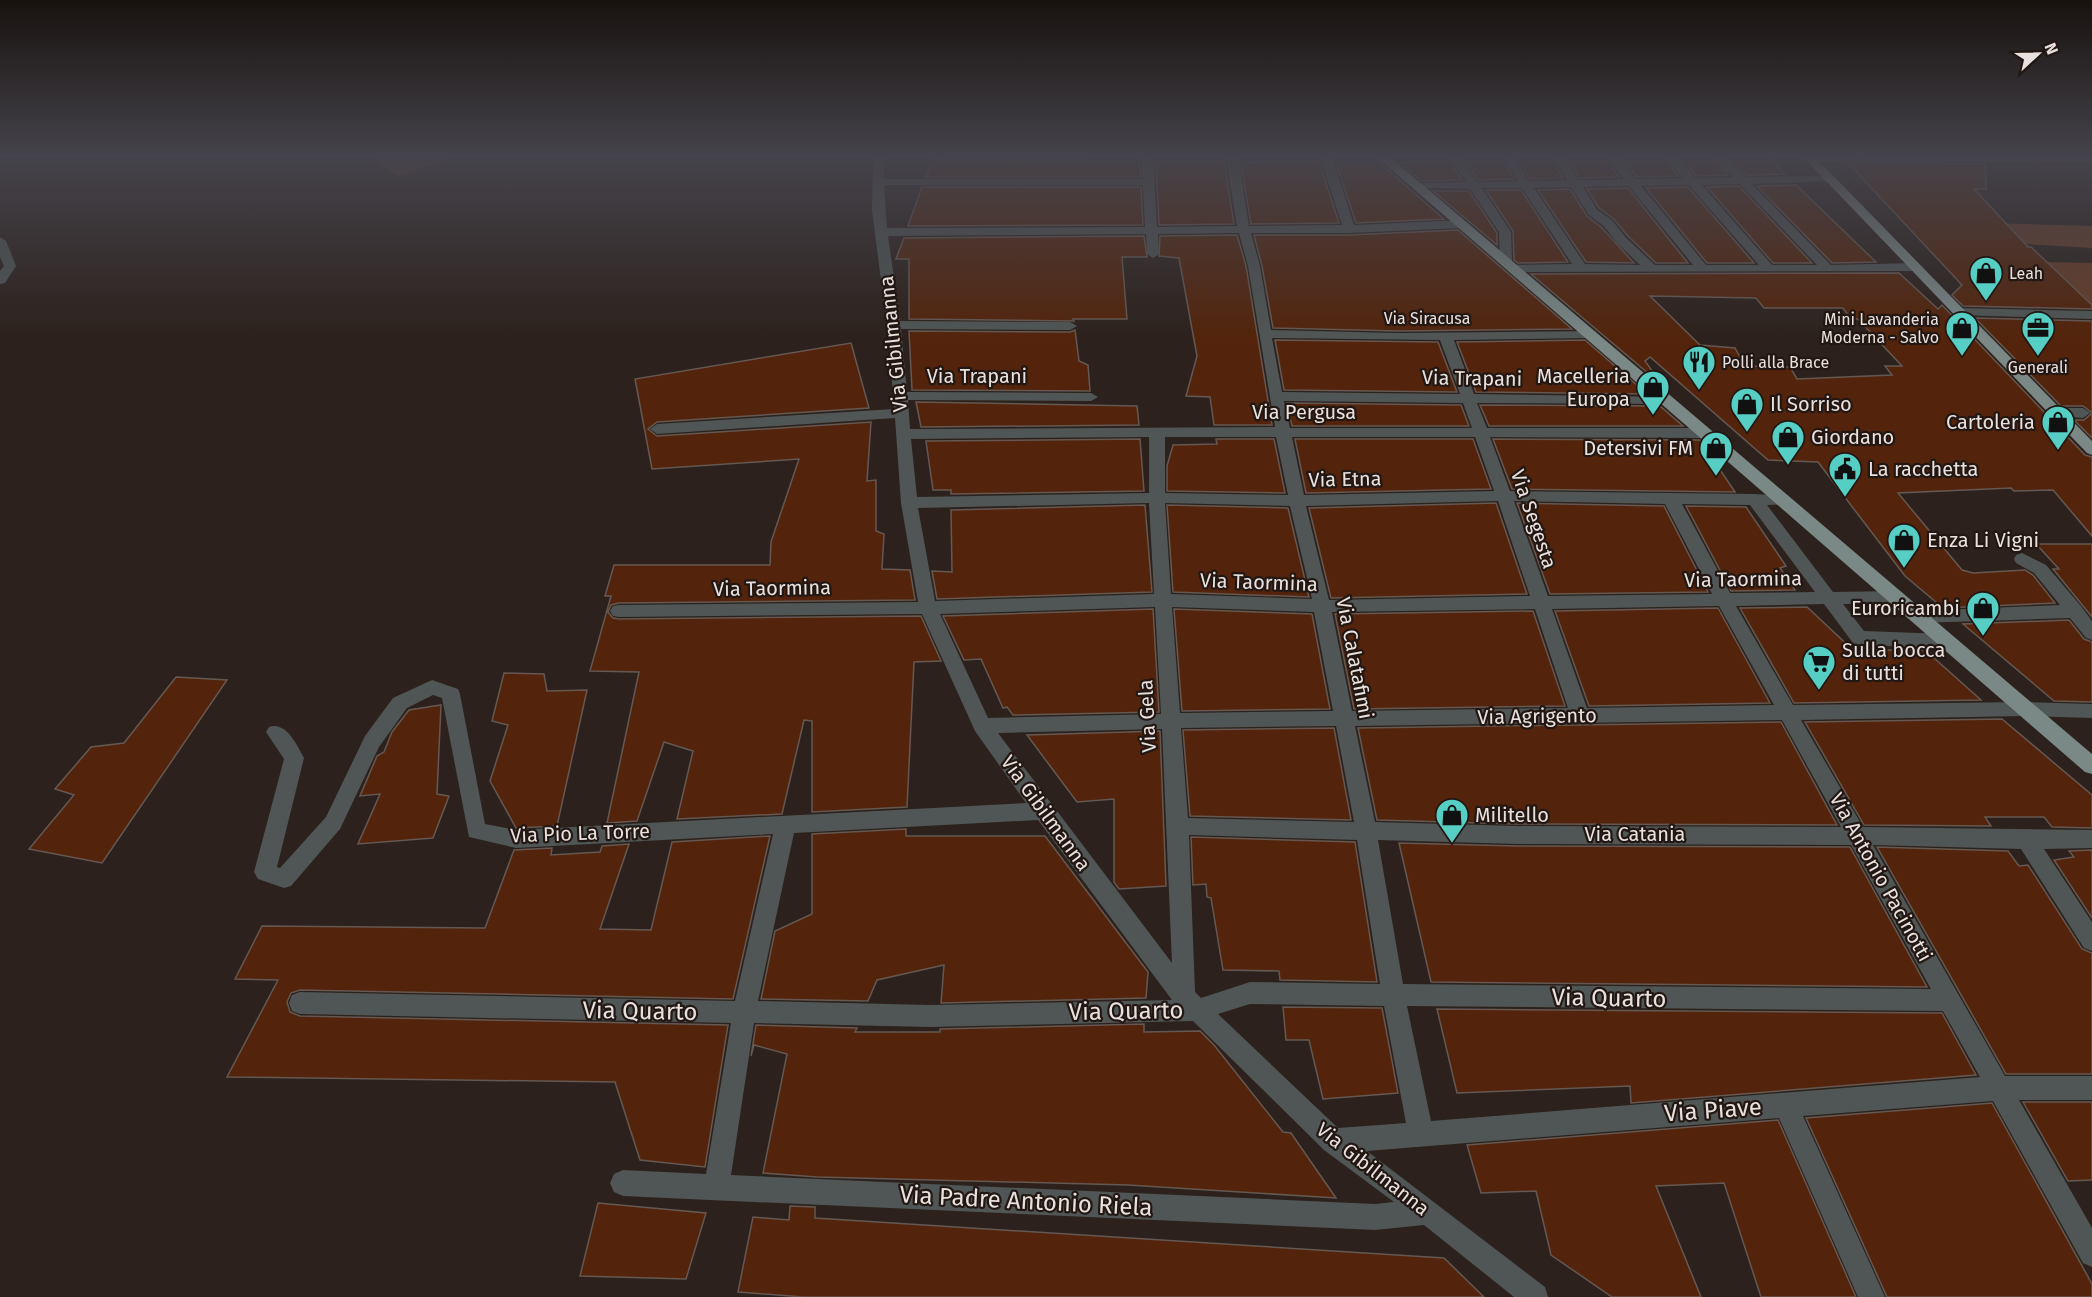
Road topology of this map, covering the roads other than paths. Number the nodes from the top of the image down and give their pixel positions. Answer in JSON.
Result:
{"nodes":[{"id":1,"x":879,"y":218,"type":"edge"},
{"id":2,"x":1151,"y":218,"type":"edge"},
{"id":3,"x":1242,"y":218,"type":"edge"},
{"id":4,"x":1345,"y":218,"type":"edge"},
{"id":5,"x":1455,"y":218,"type":"edge"},
{"id":6,"x":1495,"y":218,"type":"edge"},
{"id":7,"x":1548,"y":218,"type":"edge"},
{"id":8,"x":1601,"y":218,"type":"edge"},
{"id":9,"x":1662,"y":218,"type":"edge"},
{"id":10,"x":1724,"y":218,"type":"edge"},
{"id":11,"x":1779,"y":218,"type":"edge"},
{"id":12,"x":1868,"y":218,"type":"edge"},
{"id":13,"x":1463,"y":224,"type":"junction"},
{"id":14,"x":1152,"y":228,"type":"junction"},
{"id":15,"x":1244,"y":228,"type":"junction"},
{"id":16,"x":1349,"y":229,"type":"junction"},
{"id":17,"x":880,"y":232,"type":"junction"},
{"id":18,"x":0,"y":241,"type":"edge"},
{"id":19,"x":1153,"y":254,"type":"dead end"},
{"id":20,"x":1510,"y":264,"type":"junction"},
{"id":21,"x":1916,"y":267,"type":"junction"},
{"id":22,"x":1581,"y":268,"type":"junction"},
{"id":23,"x":1651,"y":268,"type":"junction"},
{"id":24,"x":1703,"y":269,"type":"junction"},
{"id":25,"x":1769,"y":269,"type":"junction"},
{"id":26,"x":1828,"y":269,"type":"junction"},
{"id":27,"x":0,"y":280,"type":"edge"},
{"id":28,"x":1959,"y":312,"type":"junction"},
{"id":29,"x":2092,"y":315,"type":"edge"},
{"id":30,"x":894,"y":325,"type":"junction"},
{"id":31,"x":1070,"y":326,"type":"dead end"},
{"id":32,"x":1265,"y":334,"type":"junction"},
{"id":33,"x":1590,"y":334,"type":"junction"},
{"id":34,"x":1446,"y":337,"type":"junction"},
{"id":35,"x":1276,"y":396,"type":"junction"},
{"id":36,"x":1091,"y":397,"type":"dead end"},
{"id":37,"x":1467,"y":400,"type":"junction"},
{"id":38,"x":1668,"y":401,"type":"junction"},
{"id":39,"x":900,"y":405,"type":"junction"},
{"id":40,"x":2057,"y":413,"type":"junction"},
{"id":41,"x":2083,"y":413,"type":"dead end"},
{"id":42,"x":657,"y":429,"type":"dead end"},
{"id":43,"x":1157,"y":432,"type":"junction"},
{"id":44,"x":1283,"y":433,"type":"junction"},
{"id":45,"x":1481,"y":433,"type":"junction"},
{"id":46,"x":1705,"y":433,"type":"junction"},
{"id":47,"x":902,"y":434,"type":"junction"},
{"id":48,"x":2092,"y":450,"type":"edge"},
{"id":49,"x":1504,"y":496,"type":"junction"},
{"id":50,"x":1157,"y":498,"type":"junction"},
{"id":51,"x":1671,"y":499,"type":"junction"},
{"id":52,"x":1754,"y":499,"type":"junction"},
{"id":53,"x":1782,"y":500,"type":"junction"},
{"id":54,"x":1297,"y":501,"type":"junction"},
{"id":55,"x":909,"y":503,"type":"junction"},
{"id":56,"x":2022,"y":559,"type":"dead end"},
{"id":57,"x":1897,"y":597,"type":"junction"},
{"id":58,"x":1829,"y":599,"type":"junction"},
{"id":59,"x":1164,"y":600,"type":"junction"},
{"id":60,"x":1725,"y":601,"type":"junction"},
{"id":61,"x":1542,"y":603,"type":"junction"},
{"id":62,"x":1322,"y":606,"type":"junction"},
{"id":63,"x":928,"y":608,"type":"junction"},
{"id":64,"x":619,"y":611,"type":"dead end"},
{"id":65,"x":2075,"y":611,"type":"junction"},
{"id":66,"x":1919,"y":617,"type":"junction"},
{"id":67,"x":2092,"y":633,"type":"edge"},
{"id":68,"x":1946,"y":641,"type":"junction"},
{"id":69,"x":2025,"y":709,"type":"junction"},
{"id":70,"x":2092,"y":711,"type":"edge"},
{"id":71,"x":1789,"y":713,"type":"junction"},
{"id":72,"x":1580,"y":716,"type":"junction"},
{"id":73,"x":1343,"y":719,"type":"junction"},
{"id":74,"x":1169,"y":721,"type":"junction"},
{"id":75,"x":982,"y":726,"type":"junction"},
{"id":76,"x":276,"y":732,"type":"dead end"},
{"id":77,"x":2092,"y":766,"type":"edge"},
{"id":78,"x":1043,"y":811,"type":"junction"},
{"id":79,"x":786,"y":823,"type":"junction"},
{"id":80,"x":1178,"y":826,"type":"junction"},
{"id":81,"x":1366,"y":830,"type":"junction"},
{"id":82,"x":1859,"y":837,"type":"junction"},
{"id":83,"x":2092,"y":839,"type":"edge"},
{"id":84,"x":2027,"y":840,"type":"junction"},
{"id":85,"x":2092,"y":941,"type":"edge"},
{"id":86,"x":1393,"y":996,"type":"junction"},
{"id":87,"x":1949,"y":1000,"type":"junction"},
{"id":88,"x":300,"y":1003,"type":"dead end"},
{"id":89,"x":1190,"y":1004,"type":"junction"},
{"id":90,"x":744,"y":1013,"type":"junction"},
{"id":91,"x":1999,"y":1088,"type":"junction"},
{"id":92,"x":2092,"y":1088,"type":"edge"},
{"id":93,"x":1786,"y":1105,"type":"junction"},
{"id":94,"x":1421,"y":1134,"type":"junction"},
{"id":95,"x":1333,"y":1141,"type":"junction"},
{"id":96,"x":623,"y":1183,"type":"dead end"},
{"id":97,"x":717,"y":1187,"type":"junction"},
{"id":98,"x":1428,"y":1212,"type":"junction"},
{"id":99,"x":2092,"y":1254,"type":"edge"},
{"id":100,"x":1535,"y":1297,"type":"edge"},
{"id":101,"x":1872,"y":1297,"type":"edge"}],
"edges":[{"from":1,"to":17,"type":"street","name":"Via Gibilmanna"},
{"from":2,"to":14,"type":"street"},
{"from":3,"to":15,"type":"street","name":"Via Calatafimi"},
{"from":4,"to":16,"type":"street"},
{"from":5,"to":13,"type":"main road"},
{"from":6,"to":20,"type":"street"},
{"from":7,"to":22,"type":"street"},
{"from":8,"to":23,"type":"street"},
{"from":9,"to":24,"type":"street"},
{"from":10,"to":25,"type":"street"},
{"from":11,"to":26,"type":"street"},
{"from":12,"to":21,"type":"main road"},
{"from":13,"to":16,"type":"street"},
{"from":13,"to":20,"type":"main road"},
{"from":14,"to":15,"type":"street"},
{"from":14,"to":17,"type":"street"},
{"from":14,"to":19,"type":"street"},
{"from":15,"to":16,"type":"street"},
{"from":15,"to":32,"type":"street","name":"Via Calatafimi"},
{"from":17,"to":30,"type":"street","name":"Via Gibilmanna"},
{"from":18,"to":27,"type":"street"},
{"from":20,"to":22,"type":"street"},
{"from":20,"to":33,"type":"main road"},
{"from":21,"to":26,"type":"street"},
{"from":21,"to":28,"type":"main road"},
{"from":22,"to":23,"type":"street"},
{"from":23,"to":24,"type":"street"},
{"from":24,"to":25,"type":"street"},
{"from":25,"to":26,"type":"street"},
{"from":28,"to":29,"type":"street"},
{"from":28,"to":40,"type":"main road"},
{"from":30,"to":31,"type":"street"},
{"from":30,"to":39,"type":"street","name":"Via Gibilmanna"},
{"from":32,"to":34,"type":"street","name":"Via Siracusa"},
{"from":32,"to":35,"type":"street","name":"Via Calatafimi"},
{"from":33,"to":34,"type":"street","name":"Via Siracusa"},
{"from":33,"to":38,"type":"main road"},
{"from":34,"to":37,"type":"street","name":"Via Segesta"},
{"from":35,"to":37,"type":"street","name":"Via Trapani"},
{"from":35,"to":44,"type":"street","name":"Via Calatafimi"},
{"from":36,"to":39,"type":"street","name":"Via Trapani"},
{"from":37,"to":38,"type":"street","name":"Via Trapani"},
{"from":37,"to":45,"type":"street","name":"Via Segesta"},
{"from":38,"to":46,"type":"main road"},
{"from":39,"to":42,"type":"street","name":"Via Trapani"},
{"from":39,"to":47,"type":"street","name":"Via Gibilmanna"},
{"from":40,"to":41,"type":"street"},
{"from":40,"to":48,"type":"main road"},
{"from":43,"to":44,"type":"street","name":"Via Pergusa"},
{"from":43,"to":47,"type":"street","name":"Via Pergusa"},
{"from":43,"to":50,"type":"street","name":"Via Gela"},
{"from":44,"to":45,"type":"street","name":"Via Pergusa"},
{"from":44,"to":54,"type":"street","name":"Via Calatafimi"},
{"from":45,"to":46,"type":"street","name":"Via Pergusa"},
{"from":45,"to":49,"type":"street","name":"Via Segesta"},
{"from":46,"to":53,"type":"main road"},
{"from":47,"to":55,"type":"street","name":"Via Gibilmanna"},
{"from":49,"to":51,"type":"street","name":"Via Etna"},
{"from":49,"to":54,"type":"street","name":"Via Etna"},
{"from":49,"to":61,"type":"street","name":"Via Segesta"},
{"from":50,"to":54,"type":"street","name":"Via Etna"},
{"from":50,"to":55,"type":"street","name":"Via Etna"},
{"from":50,"to":59,"type":"street","name":"Via Gela"},
{"from":51,"to":52,"type":"street","name":"Via Etna"},
{"from":51,"to":60,"type":"street","name":"Via Antonio Pacinotti"},
{"from":52,"to":53,"type":"street","name":"Via Etna"},
{"from":52,"to":58,"type":"street"},
{"from":53,"to":57,"type":"main road"},
{"from":54,"to":62,"type":"street","name":"Via Calatafimi"},
{"from":55,"to":63,"type":"street","name":"Via Gibilmanna"},
{"from":56,"to":65,"type":"street"},
{"from":57,"to":58,"type":"street","name":"Via Taormina"},
{"from":57,"to":66,"type":"main road"},
{"from":58,"to":60,"type":"street","name":"Via Taormina"},
{"from":58,"to":68,"type":"street"},
{"from":59,"to":62,"type":"street","name":"Via Taormina"},
{"from":59,"to":63,"type":"street","name":"Via Taormina"},
{"from":59,"to":74,"type":"street","name":"Via Gela"},
{"from":60,"to":61,"type":"street","name":"Via Taormina"},
{"from":60,"to":71,"type":"street","name":"Via Antonio Pacinotti"},
{"from":61,"to":62,"type":"street","name":"Via Taormina"},
{"from":61,"to":72,"type":"street","name":"Via Segesta"},
{"from":62,"to":73,"type":"street","name":"Via Calatafimi"},
{"from":63,"to":64,"type":"street","name":"Via Taormina"},
{"from":63,"to":75,"type":"street","name":"Via Gibilmanna"},
{"from":65,"to":66,"type":"street"},
{"from":65,"to":67,"type":"street"},
{"from":66,"to":68,"type":"main road"},
{"from":68,"to":69,"type":"main road"},
{"from":69,"to":70,"type":"street","name":"Via Agrigento"},
{"from":69,"to":71,"type":"street","name":"Via Agrigento"},
{"from":69,"to":77,"type":"main road"},
{"from":71,"to":72,"type":"street","name":"Via Agrigento"},
{"from":71,"to":82,"type":"street","name":"Via Antonio Pacinotti"},
{"from":72,"to":73,"type":"street","name":"Via Agrigento"},
{"from":73,"to":74,"type":"street","name":"Via Agrigento"},
{"from":73,"to":81,"type":"street","name":"Via Calatafimi"},
{"from":74,"to":75,"type":"street","name":"Via Agrigento"},
{"from":74,"to":80,"type":"street","name":"Via Gela"},
{"from":75,"to":78,"type":"street","name":"Via Gibilmanna"},
{"from":76,"to":79,"type":"street","name":"Via Pio La Torre"},
{"from":78,"to":79,"type":"street","name":"Via Pio La Torre"},
{"from":78,"to":89,"type":"street","name":"Via Gibilmanna"},
{"from":79,"to":90,"type":"street"},
{"from":80,"to":81,"type":"street","name":"Via Catania"},
{"from":80,"to":89,"type":"street","name":"Via Gela"},
{"from":81,"to":82,"type":"street","name":"Via Catania"},
{"from":81,"to":86,"type":"street","name":"Via Calatafimi"},
{"from":82,"to":84,"type":"street","name":"Via Catania"},
{"from":82,"to":87,"type":"street","name":"Via Antonio Pacinotti"},
{"from":83,"to":84,"type":"street","name":"Via Catania"},
{"from":84,"to":85,"type":"street"},
{"from":86,"to":87,"type":"street","name":"Via Quarto"},
{"from":86,"to":89,"type":"street","name":"Via Quarto"},
{"from":86,"to":94,"type":"street","name":"Via Calatafimi"},
{"from":87,"to":91,"type":"street","name":"Via Antonio Pacinotti"},
{"from":88,"to":90,"type":"street","name":"Via Quarto"},
{"from":89,"to":90,"type":"street","name":"Via Quarto"},
{"from":89,"to":95,"type":"street","name":"Via Gibilmanna"},
{"from":90,"to":97,"type":"street"},
{"from":91,"to":92,"type":"street","name":"Via Piave"},
{"from":91,"to":93,"type":"street","name":"Via Piave"},
{"from":91,"to":99,"type":"street","name":"Via Antonio Pacinotti"},
{"from":93,"to":94,"type":"street","name":"Via Piave"},
{"from":93,"to":101,"type":"street"},
{"from":94,"to":95,"type":"street","name":"Via Piave"},
{"from":95,"to":98,"type":"street","name":"Via Gibilmanna"},
{"from":96,"to":97,"type":"street","name":"Via Padre Antonio Riela"},
{"from":97,"to":98,"type":"street","name":"Via Padre Antonio Riela"},
{"from":98,"to":100,"type":"street","name":"Via Gibilmanna"}]}
